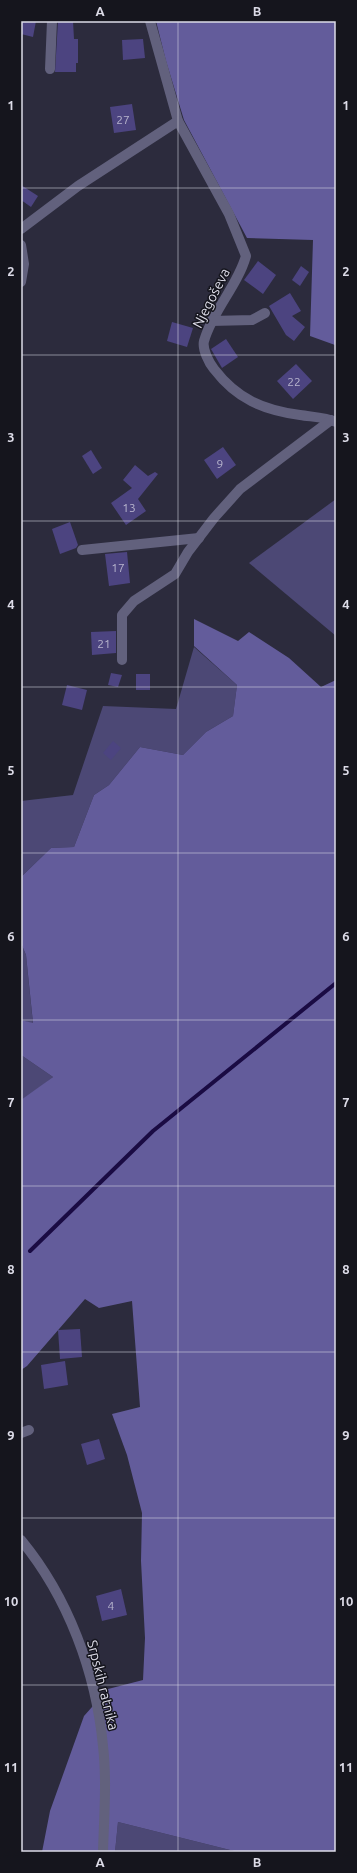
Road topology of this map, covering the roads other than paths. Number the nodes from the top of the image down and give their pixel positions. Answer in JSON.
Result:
{"nodes":[{"id":1,"x":52,"y":21,"type":"edge"},
{"id":2,"x":150,"y":21,"type":"edge"},
{"id":3,"x":50,"y":69,"type":"dead end"},
{"id":4,"x":178,"y":120,"type":"junction"},
{"id":5,"x":21,"y":228,"type":"edge"},
{"id":6,"x":21,"y":245,"type":"edge"},
{"id":7,"x":21,"y":282,"type":"edge"},
{"id":8,"x":265,"y":313,"type":"dead end"},
{"id":9,"x":211,"y":321,"type":"junction"},
{"id":10,"x":334,"y":421,"type":"edge"},
{"id":11,"x":199,"y":538,"type":"junction"},
{"id":12,"x":82,"y":550,"type":"dead end"},
{"id":13,"x":122,"y":660,"type":"dead end"},
{"id":14,"x":21,"y":1540,"type":"edge"},
{"id":15,"x":103,"y":1852,"type":"edge"}],
"edges":[{"from":1,"to":3,"type":"street"},
{"from":2,"to":4,"type":"street","name":"Njegoševa"},
{"from":4,"to":5,"type":"street"},
{"from":4,"to":9,"type":"street","name":"Njegoševa"},
{"from":6,"to":7,"type":"street"},
{"from":8,"to":9,"type":"street"},
{"from":9,"to":10,"type":"street","name":"Njegoševa"},
{"from":10,"to":11,"type":"street","name":"Njegoševa"},
{"from":11,"to":12,"type":"street"},
{"from":11,"to":13,"type":"street","name":"Njegoševa"},
{"from":14,"to":15,"type":"street","name":"Srpskih ratnika"}]}
